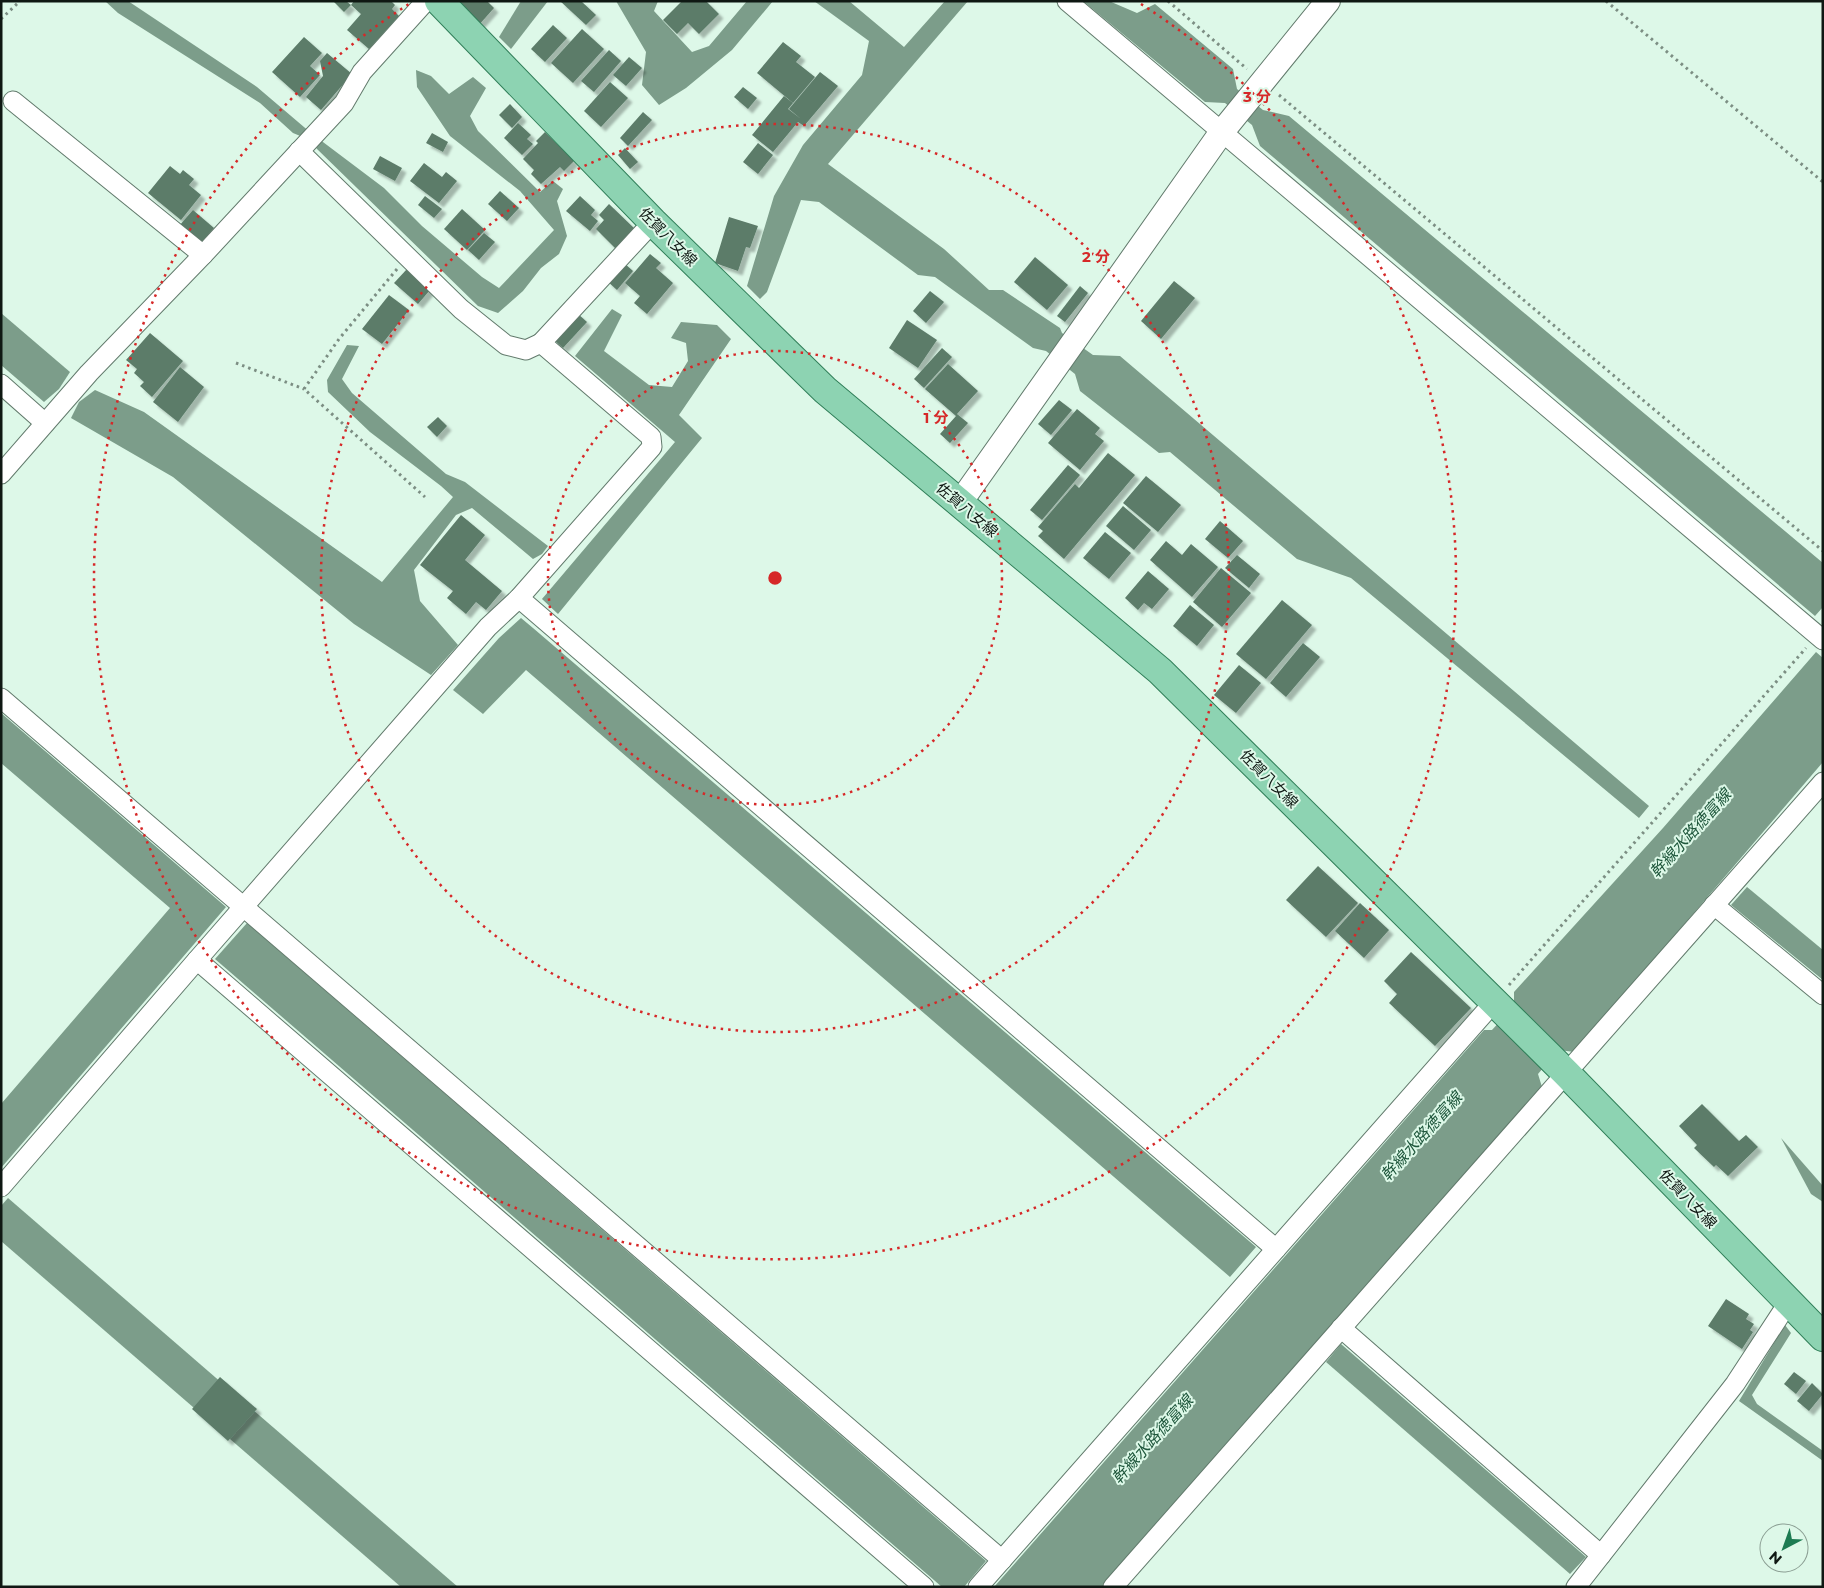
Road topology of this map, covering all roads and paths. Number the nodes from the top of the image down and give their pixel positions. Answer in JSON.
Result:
{"nodes":[{"id":1,"x":20,"y":1,"type":"edge"},
{"id":2,"x":426,"y":1,"type":"edge"},
{"id":3,"x":439,"y":1,"type":"edge"},
{"id":4,"x":1067,"y":1,"type":"edge"},
{"id":5,"x":1168,"y":1,"type":"edge"},
{"id":6,"x":1328,"y":1,"type":"edge"},
{"id":7,"x":1606,"y":1,"type":"edge"},
{"id":8,"x":1,"y":19,"type":"edge"},
{"id":9,"x":1257,"y":86,"type":"junction"},
{"id":10,"x":13,"y":101,"type":"dead end"},
{"id":11,"x":1226,"y":127,"type":"junction"},
{"id":12,"x":307,"y":142,"type":"junction"},
{"id":13,"x":1823,"y":182,"type":"edge"},
{"id":14,"x":653,"y":222,"type":"junction"},
{"id":15,"x":203,"y":256,"type":"junction"},
{"id":16,"x":406,"y":257,"type":"junction"},
{"id":17,"x":541,"y":343,"type":"junction"},
{"id":18,"x":236,"y":363,"type":"dead end"},
{"id":19,"x":1,"y":384,"type":"edge"},
{"id":20,"x":304,"y":389,"type":"junction"},
{"id":21,"x":45,"y":423,"type":"junction"},
{"id":22,"x":1,"y":474,"type":"edge"},
{"id":23,"x":425,"y":497,"type":"dead end"},
{"id":24,"x":959,"y":504,"type":"junction"},
{"id":25,"x":1823,"y":551,"type":"edge"},
{"id":26,"x":519,"y":598,"type":"junction"},
{"id":27,"x":1820,"y":638,"type":"edge"},
{"id":28,"x":1,"y":698,"type":"edge"},
{"id":29,"x":1823,"y":782,"type":"edge"},
{"id":30,"x":1714,"y":905,"type":"junction"},
{"id":31,"x":243,"y":907,"type":"junction"},
{"id":32,"x":197,"y":960,"type":"junction"},
{"id":33,"x":1823,"y":995,"type":"edge"},
{"id":34,"x":1498,"y":1007,"type":"junction"},
{"id":35,"x":1560,"y":1066,"type":"junction"},
{"id":36,"x":1,"y":1187,"type":"edge"},
{"id":37,"x":1276,"y":1249,"type":"junction"},
{"id":38,"x":1788,"y":1303,"type":"junction"},
{"id":39,"x":1341,"y":1328,"type":"junction"},
{"id":40,"x":1823,"y":1338,"type":"edge"},
{"id":41,"x":1601,"y":1555,"type":"junction"},
{"id":42,"x":1002,"y":1560,"type":"junction"},
{"id":43,"x":981,"y":1583,"type":"edge"},
{"id":44,"x":924,"y":1587,"type":"edge"},
{"id":45,"x":1113,"y":1587,"type":"edge"},
{"id":46,"x":1576,"y":1587,"type":"edge"}],
"edges":[{"from":1,"to":8,"type":"path"},
{"from":2,"to":12,"type":"street"},
{"from":3,"to":14,"type":"main road","name":"佐賀八女線"},
{"from":4,"to":11,"type":"street"},
{"from":5,"to":9,"type":"path"},
{"from":6,"to":9,"type":"street"},
{"from":7,"to":13,"type":"path"},
{"from":9,"to":11,"type":"street"},
{"from":9,"to":25,"type":"path"},
{"from":10,"to":15,"type":"street"},
{"from":11,"to":24,"type":"street"},
{"from":11,"to":27,"type":"street"},
{"from":12,"to":15,"type":"street"},
{"from":12,"to":16,"type":"street"},
{"from":14,"to":17,"type":"street"},
{"from":14,"to":24,"type":"main road","name":"佐賀八女線"},
{"from":15,"to":21,"type":"street"},
{"from":16,"to":17,"type":"street"},
{"from":16,"to":20,"type":"path"},
{"from":17,"to":26,"type":"street"},
{"from":18,"to":20,"type":"path"},
{"from":19,"to":21,"type":"street"},
{"from":20,"to":23,"type":"path"},
{"from":21,"to":22,"type":"street"},
{"from":24,"to":34,"type":"main road","name":"佐賀八女線"},
{"from":26,"to":31,"type":"street"},
{"from":26,"to":37,"type":"street"},
{"from":27,"to":34,"type":"path"},
{"from":28,"to":31,"type":"street"},
{"from":29,"to":30,"type":"street"},
{"from":30,"to":33,"type":"street"},
{"from":30,"to":35,"type":"street"},
{"from":31,"to":32,"type":"street"},
{"from":31,"to":42,"type":"street"},
{"from":32,"to":36,"type":"street"},
{"from":32,"to":44,"type":"street"},
{"from":34,"to":35,"type":"main road","name":"佐賀八女線"},
{"from":34,"to":37,"type":"street"},
{"from":35,"to":38,"type":"main road","name":"佐賀八女線"},
{"from":35,"to":39,"type":"street"},
{"from":37,"to":42,"type":"street"},
{"from":38,"to":40,"type":"main road","name":"佐賀八女線"},
{"from":38,"to":41,"type":"street"},
{"from":39,"to":41,"type":"street"},
{"from":39,"to":45,"type":"street"},
{"from":41,"to":46,"type":"street"},
{"from":42,"to":43,"type":"street"}]}
